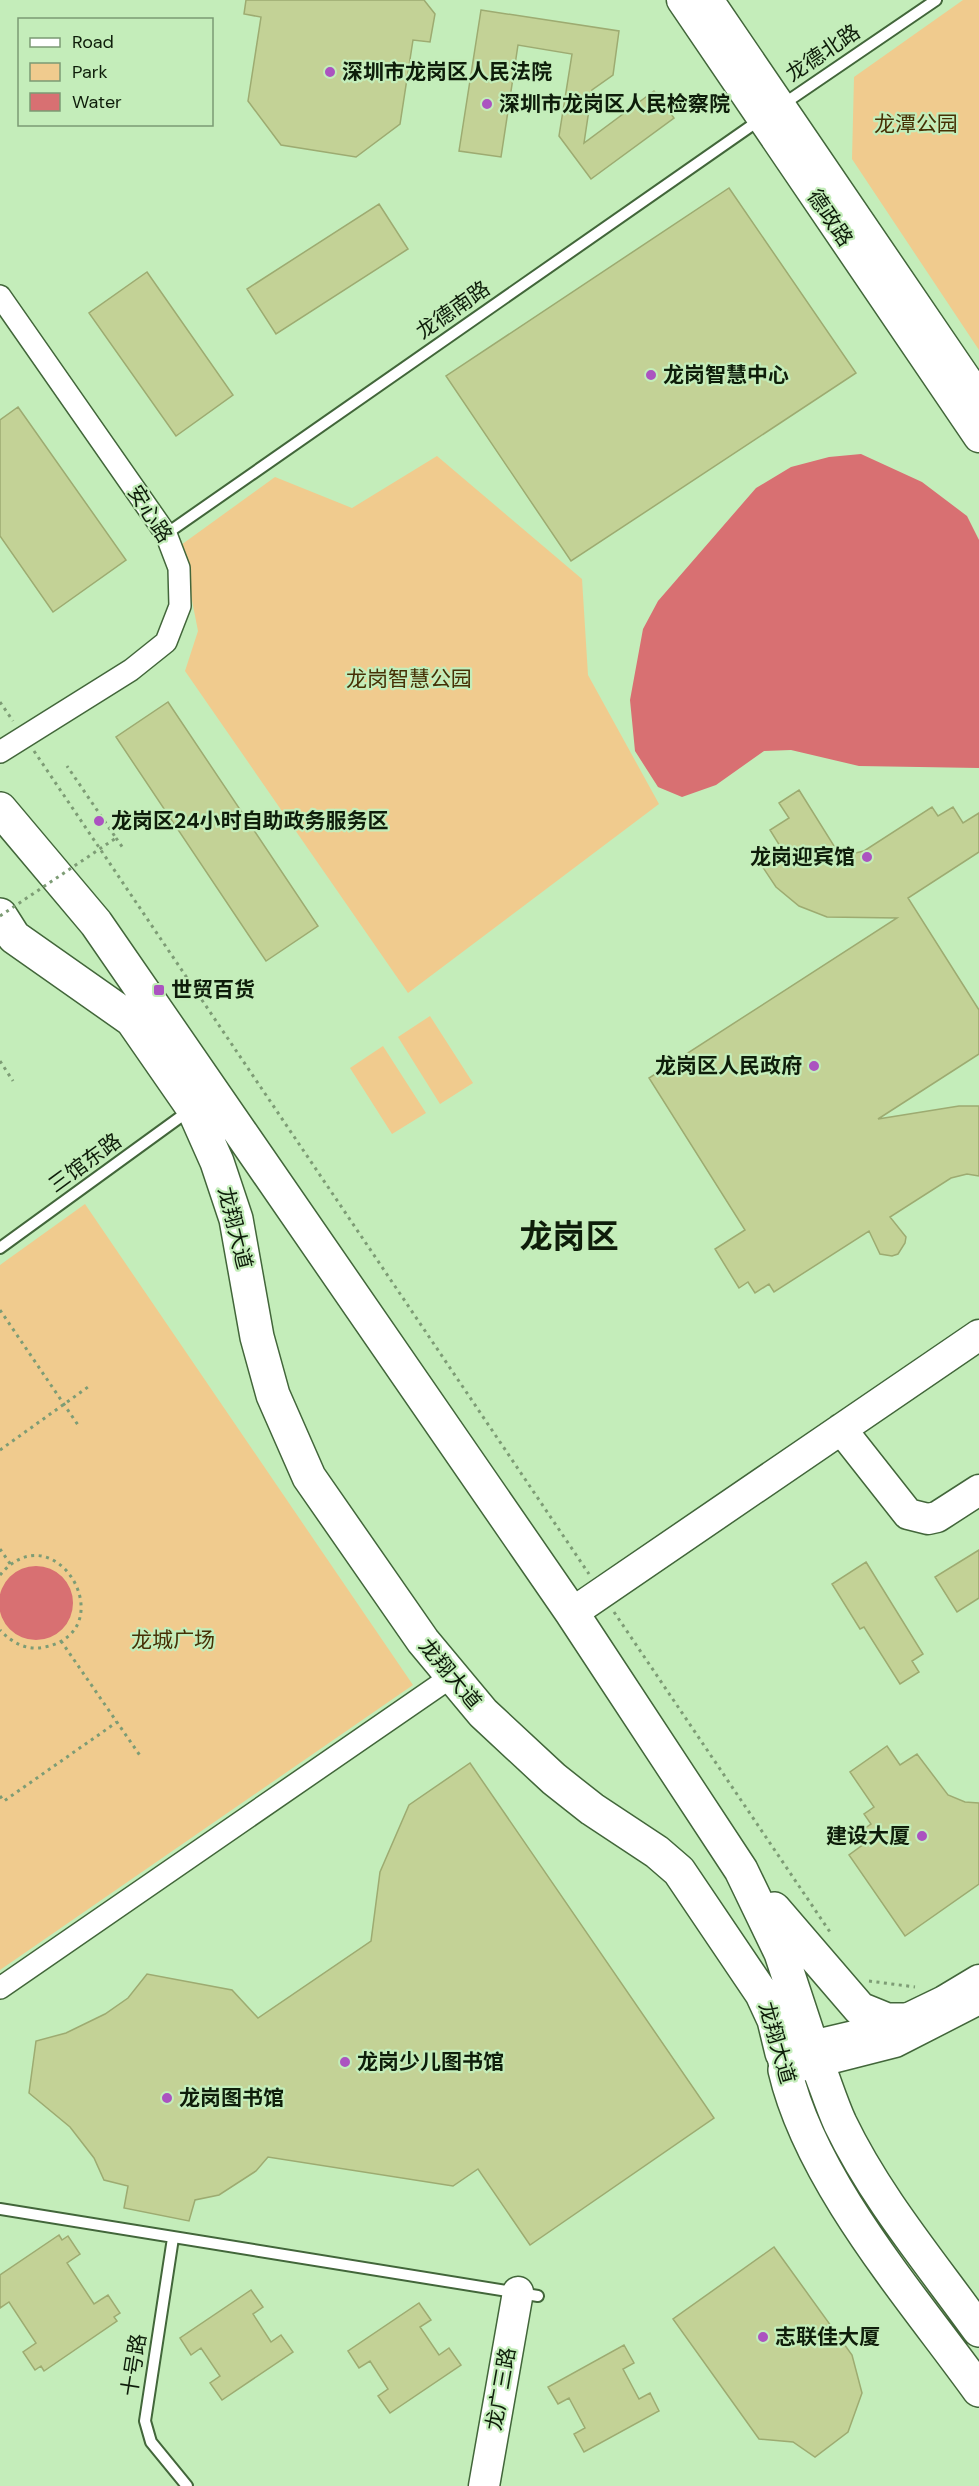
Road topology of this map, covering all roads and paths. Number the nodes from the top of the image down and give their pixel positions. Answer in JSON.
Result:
{"nodes":[{"id":1,"x":682,"y":0,"type":"edge"},
{"id":2,"x":708,"y":0,"type":"edge"},
{"id":3,"x":936,"y":0,"type":"edge"},
{"id":4,"x":771,"y":112,"type":"junction"},
{"id":5,"x":0,"y":296,"type":"edge"},
{"id":6,"x":979,"y":398,"type":"edge"},
{"id":7,"x":979,"y":436,"type":"edge"},
{"id":8,"x":166,"y":534,"type":"junction"},
{"id":9,"x":0,"y":702,"type":"edge"},
{"id":10,"x":23,"y":736,"type":"junction"},
{"id":11,"x":0,"y":752,"type":"edge"},
{"id":12,"x":66,"y":766,"type":"dead end"},
{"id":13,"x":0,"y":809,"type":"edge"},
{"id":14,"x":116,"y":838,"type":"junction"},
{"id":15,"x":123,"y":848,"type":"dead end"},
{"id":16,"x":3,"y":926,"type":"edge"},
{"id":17,"x":0,"y":1061,"type":"edge"},
{"id":18,"x":13,"y":1081,"type":"dead end"},
{"id":19,"x":193,"y":1108,"type":"junction"},
{"id":20,"x":0,"y":1248,"type":"edge"},
{"id":21,"x":0,"y":1310,"type":"edge"},
{"id":22,"x":979,"y":1335,"type":"edge"},
{"id":23,"x":88,"y":1387,"type":"dead end"},
{"id":24,"x":64,"y":1404,"type":"junction"},
{"id":25,"x":78,"y":1425,"type":"dead end"},
{"id":26,"x":841,"y":1429,"type":"junction"},
{"id":27,"x":0,"y":1450,"type":"edge"},
{"id":28,"x":979,"y":1490,"type":"edge"},
{"id":29,"x":0,"y":1549,"type":"edge"},
{"id":30,"x":10,"y":1565,"type":"junction"},
{"id":31,"x":0,"y":1575,"type":"edge"},
{"id":32,"x":602,"y":1593,"type":"junction"},
{"id":33,"x":572,"y":1613,"type":"junction"},
{"id":34,"x":0,"y":1630,"type":"edge"},
{"id":35,"x":61,"y":1641,"type":"junction"},
{"id":36,"x":451,"y":1677,"type":"junction"},
{"id":37,"x":117,"y":1722,"type":"junction"},
{"id":38,"x":141,"y":1757,"type":"dead end"},
{"id":39,"x":0,"y":1796,"type":"edge"},
{"id":40,"x":741,"y":1870,"type":"junction"},
{"id":41,"x":835,"y":1940,"type":"dead end"},
{"id":42,"x":862,"y":1979,"type":"dead end"},
{"id":43,"x":979,"y":1980,"type":"edge"},
{"id":44,"x":0,"y":1988,"type":"edge"},
{"id":45,"x":925,"y":1988,"type":"dead end"},
{"id":46,"x":979,"y":1999,"type":"edge"},
{"id":47,"x":907,"y":2020,"type":"junction"},
{"id":48,"x":799,"y":2058,"type":"junction"},
{"id":49,"x":0,"y":2209,"type":"edge"},
{"id":50,"x":173,"y":2238,"type":"junction"},
{"id":51,"x":528,"y":2294,"type":"junction"},
{"id":52,"x":979,"y":2330,"type":"edge"},
{"id":53,"x":979,"y":2390,"type":"edge"},
{"id":54,"x":187,"y":2486,"type":"edge"},
{"id":55,"x":484,"y":2486,"type":"edge"},
{"id":56,"x":504,"y":2486,"type":"edge"}],
"edges":[{"from":1,"to":4,"type":"main road","name":"德政路"},
{"from":2,"to":4,"type":"main road","name":"德政路"},
{"from":3,"to":4,"type":"lane","name":"龙德北路"},
{"from":4,"to":6,"type":"main road","name":"德政路"},
{"from":4,"to":7,"type":"main road","name":"德政路"},
{"from":4,"to":8,"type":"lane","name":"龙德南路"},
{"from":5,"to":8,"type":"street","name":"安心路"},
{"from":8,"to":10,"type":"street","name":"安心路"},
{"from":9,"to":10,"type":"path"},
{"from":10,"to":11,"type":"street","name":"安心路"},
{"from":10,"to":32,"type":"path"},
{"from":12,"to":14,"type":"path","bridge":true},
{"from":13,"to":33,"type":"main road","name":"龙翔大道"},
{"from":14,"to":15,"type":"path"},
{"from":14,"to":16,"type":"path","bridge":true},
{"from":16,"to":19,"type":"main road","name":"龙翔大道"},
{"from":17,"to":18,"type":"path"},
{"from":19,"to":20,"type":"lane","name":"三馆东路"},
{"from":19,"to":36,"type":"main road","name":"龙翔大道"},
{"from":21,"to":24,"type":"path"},
{"from":22,"to":26,"type":"main road"},
{"from":23,"to":24,"type":"path"},
{"from":24,"to":25,"type":"path"},
{"from":24,"to":27,"type":"path"},
{"from":26,"to":28,"type":"main road"},
{"from":26,"to":32,"type":"main road"},
{"from":29,"to":30,"type":"path"},
{"from":30,"to":31,"type":"path"},
{"from":30,"to":35,"type":"path"},
{"from":32,"to":33,"type":"main road"},
{"from":32,"to":41,"type":"path"},
{"from":33,"to":40,"type":"main road","name":"龙翔大道"},
{"from":34,"to":35,"type":"path"},
{"from":35,"to":37,"type":"path"},
{"from":36,"to":44,"type":"street"},
{"from":36,"to":48,"type":"main road","name":"龙翔大道"},
{"from":37,"to":38,"type":"path"},
{"from":37,"to":39,"type":"path"},
{"from":40,"to":47,"type":"main road"},
{"from":40,"to":48,"type":"main road","name":"龙翔大道"},
{"from":42,"to":45,"type":"path"},
{"from":43,"to":47,"type":"main road"},
{"from":46,"to":48,"type":"main road"},
{"from":47,"to":48,"type":"main road"},
{"from":48,"to":52,"type":"main road","name":"龙翔大道"},
{"from":48,"to":53,"type":"main road","name":"龙翔大道"},
{"from":49,"to":50,"type":"lane"},
{"from":50,"to":51,"type":"lane"},
{"from":50,"to":54,"type":"lane","name":"十号路"},
{"from":51,"to":55,"type":"main road","name":"龙广三路"},
{"from":51,"to":56,"type":"main road","name":"龙广三路"}]}
